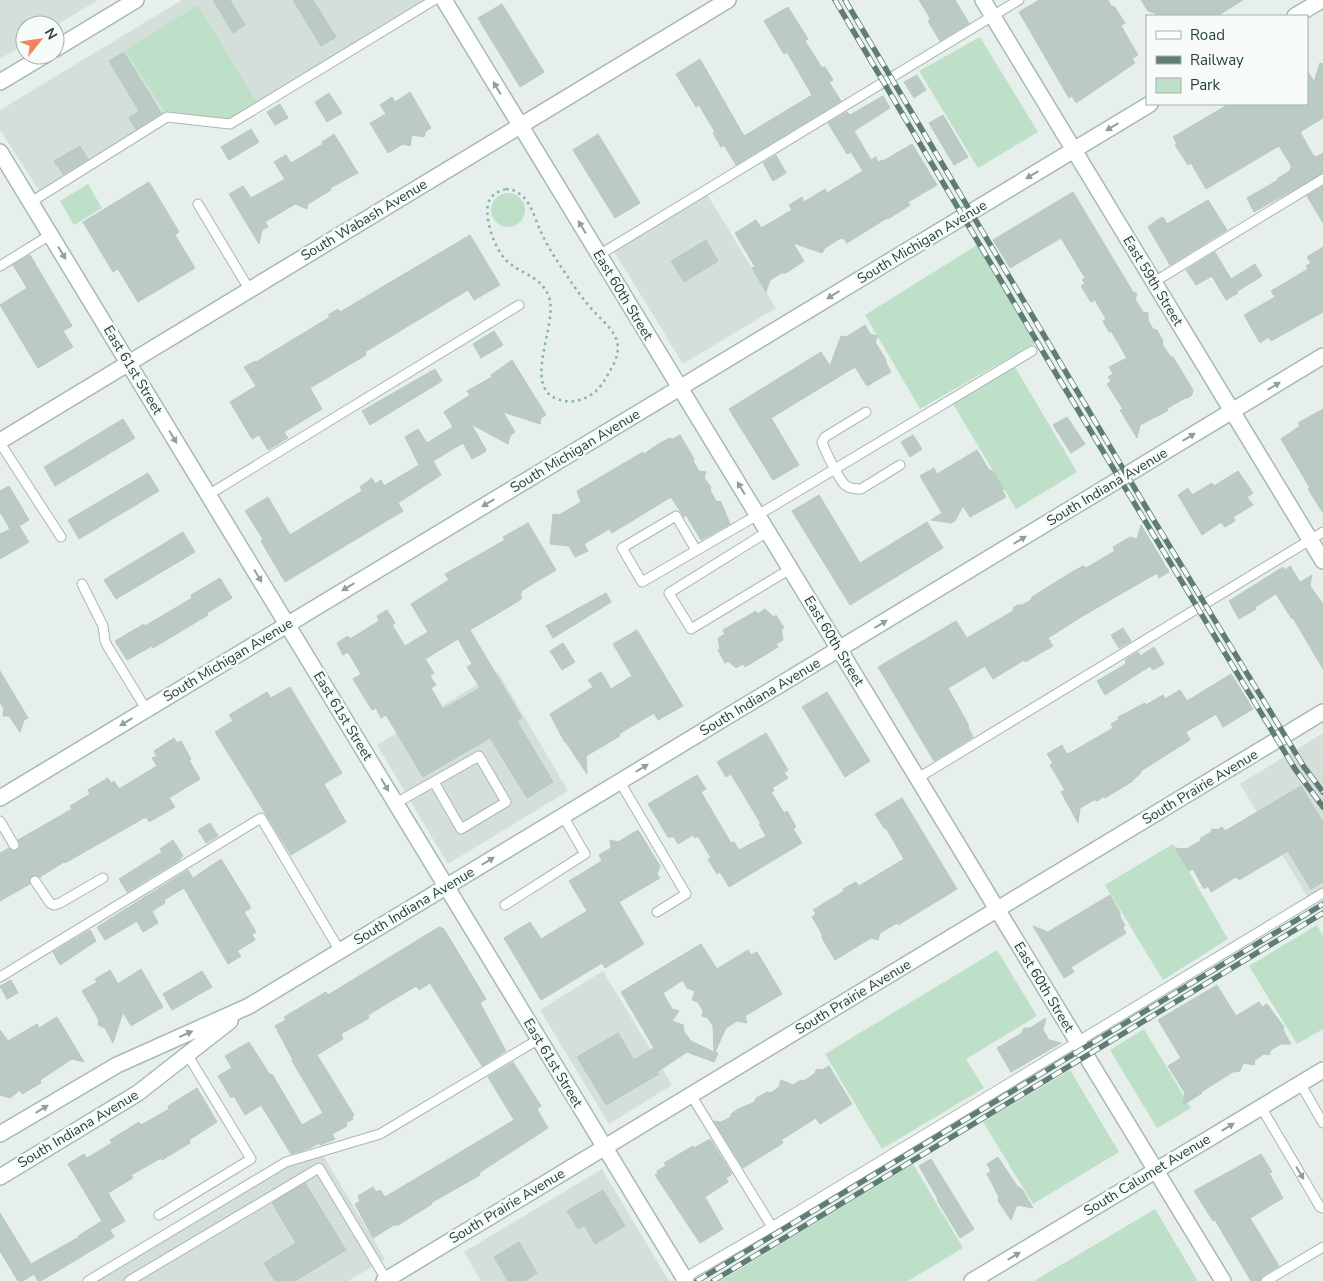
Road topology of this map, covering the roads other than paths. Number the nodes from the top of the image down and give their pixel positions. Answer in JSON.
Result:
{"nodes":[{"id":1,"x":136,"y":0,"type":"edge"},
{"id":2,"x":434,"y":0,"type":"edge"},
{"id":3,"x":444,"y":0,"type":"edge"},
{"id":4,"x":728,"y":0,"type":"edge"},
{"id":5,"x":983,"y":0,"type":"edge"},
{"id":6,"x":1020,"y":0,"type":"edge"},
{"id":7,"x":1322,"y":0,"type":"edge"},
{"id":8,"x":1297,"y":15,"type":"edge"},
{"id":9,"x":992,"y":16,"type":"junction"},
{"id":10,"x":65,"y":43,"type":"edge"},
{"id":11,"x":28,"y":65,"type":"edge"},
{"id":12,"x":0,"y":82,"type":"edge"},
{"id":13,"x":1148,"y":105,"type":"edge"},
{"id":14,"x":520,"y":125,"type":"junction"},
{"id":15,"x":1073,"y":150,"type":"junction"},
{"id":16,"x":0,"y":152,"type":"edge"},
{"id":17,"x":1323,"y":180,"type":"edge"},
{"id":18,"x":31,"y":202,"type":"junction"},
{"id":19,"x":198,"y":204,"type":"dead end"},
{"id":20,"x":50,"y":235,"type":"junction"},
{"id":21,"x":599,"y":255,"type":"junction"},
{"id":22,"x":0,"y":266,"type":"edge"},
{"id":23,"x":1154,"y":282,"type":"junction"},
{"id":24,"x":250,"y":289,"type":"junction"},
{"id":25,"x":519,"y":306,"type":"dead end"},
{"id":26,"x":1032,"y":351,"type":"dead end"},
{"id":27,"x":1323,"y":356,"type":"edge"},
{"id":28,"x":128,"y":362,"type":"junction"},
{"id":29,"x":679,"y":388,"type":"junction"},
{"id":30,"x":1232,"y":411,"type":"junction"},
{"id":31,"x":866,"y":412,"type":"dead end"},
{"id":32,"x":0,"y":442,"type":"edge"},
{"id":33,"x":900,"y":465,"type":"dead end"},
{"id":34,"x":836,"y":469,"type":"junction"},
{"id":35,"x":208,"y":495,"type":"junction"},
{"id":36,"x":757,"y":515,"type":"junction"},
{"id":37,"x":767,"y":532,"type":"junction"},
{"id":38,"x":1316,"y":536,"type":"edge"},
{"id":39,"x":61,"y":537,"type":"dead end"},
{"id":40,"x":696,"y":550,"type":"junction"},
{"id":41,"x":1323,"y":561,"type":"edge"},
{"id":42,"x":790,"y":569,"type":"junction"},
{"id":43,"x":82,"y":584,"type":"dead end"},
{"id":44,"x":287,"y":624,"type":"junction"},
{"id":45,"x":839,"y":649,"type":"junction"},
{"id":46,"x":146,"y":710,"type":"junction"},
{"id":47,"x":1323,"y":712,"type":"edge"},
{"id":48,"x":918,"y":778,"type":"junction"},
{"id":49,"x":434,"y":782,"type":"junction"},
{"id":50,"x":620,"y":782,"type":"junction"},
{"id":51,"x":0,"y":798,"type":"edge"},
{"id":52,"x":396,"y":803,"type":"junction"},
{"id":53,"x":563,"y":816,"type":"junction"},
{"id":54,"x":0,"y":820,"type":"edge"},
{"id":55,"x":14,"y":845,"type":"dead end"},
{"id":56,"x":103,"y":878,"type":"dead end"},
{"id":57,"x":35,"y":881,"type":"dead end"},
{"id":58,"x":447,"y":886,"type":"junction"},
{"id":59,"x":1323,"y":893,"type":"edge"},
{"id":60,"x":505,"y":905,"type":"dead end"},
{"id":61,"x":997,"y":909,"type":"junction"},
{"id":62,"x":657,"y":912,"type":"dead end"},
{"id":63,"x":340,"y":951,"type":"junction"},
{"id":64,"x":0,"y":977,"type":"edge"},
{"id":65,"x":249,"y":1006,"type":"junction"},
{"id":66,"x":539,"y":1039,"type":"junction"},
{"id":67,"x":1077,"y":1042,"type":"junction"},
{"id":68,"x":187,"y":1054,"type":"junction"},
{"id":69,"x":1323,"y":1070,"type":"edge"},
{"id":70,"x":1300,"y":1084,"type":"junction"},
{"id":71,"x":691,"y":1095,"type":"junction"},
{"id":72,"x":1260,"y":1107,"type":"junction"},
{"id":73,"x":1323,"y":1123,"type":"edge"},
{"id":74,"x":0,"y":1134,"type":"edge"},
{"id":75,"x":605,"y":1147,"type":"junction"},
{"id":76,"x":1155,"y":1169,"type":"junction"},
{"id":77,"x":0,"y":1177,"type":"edge"},
{"id":78,"x":1323,"y":1208,"type":"edge"},
{"id":79,"x":159,"y":1214,"type":"dead end"},
{"id":80,"x":772,"y":1227,"type":"junction"},
{"id":81,"x":1323,"y":1247,"type":"edge"},
{"id":82,"x":385,"y":1280,"type":"edge"},
{"id":83,"x":683,"y":1280,"type":"edge"},
{"id":84,"x":88,"y":1281,"type":"edge"},
{"id":85,"x":129,"y":1281,"type":"edge"},
{"id":86,"x":972,"y":1281,"type":"edge"},
{"id":87,"x":1223,"y":1281,"type":"edge"},
{"id":88,"x":1266,"y":1281,"type":"edge"}],
"edges":[{"from":1,"to":10,"type":"street"},
{"from":2,"to":18,"type":"lane"},
{"from":14,"to":3,"type":"street","name":"East 60th Street","one_way":true},
{"from":4,"to":14,"type":"street","name":"South Wabash Avenue"},
{"from":5,"to":9,"type":"street","name":"East 59th Street"},
{"from":6,"to":9,"type":"lane"},
{"from":7,"to":8,"type":"street"},
{"from":9,"to":15,"type":"street","name":"East 59th Street"},
{"from":9,"to":21,"type":"lane"},
{"from":11,"to":12,"type":"street"},
{"from":13,"to":15,"type":"street","name":"South Michigan Avenue","one_way":true},
{"from":21,"to":14,"type":"street","name":"East 60th Street","one_way":true},
{"from":14,"to":24,"type":"street","name":"South Wabash Avenue"},
{"from":15,"to":23,"type":"street","name":"East 59th Street"},
{"from":15,"to":29,"type":"street","name":"South Michigan Avenue","one_way":true},
{"from":16,"to":18,"type":"street","name":"East 61st Street"},
{"from":17,"to":23,"type":"lane"},
{"from":18,"to":20,"type":"street","name":"East 61st Street"},
{"from":19,"to":24,"type":"lane"},
{"from":20,"to":22,"type":"lane"},
{"from":20,"to":28,"type":"street","name":"East 61st Street","one_way":true},
{"from":21,"to":29,"type":"street","name":"East 60th Street"},
{"from":23,"to":30,"type":"street","name":"East 59th Street"},
{"from":24,"to":28,"type":"street","name":"South Wabash Avenue"},
{"from":25,"to":35,"type":"lane"},
{"from":26,"to":34,"type":"lane"},
{"from":30,"to":27,"type":"street","name":"South Indiana Avenue","one_way":true},
{"from":28,"to":32,"type":"street","name":"South Wabash Avenue"},
{"from":28,"to":35,"type":"street","name":"East 61st Street","one_way":true},
{"from":36,"to":29,"type":"street","name":"East 60th Street","one_way":true},
{"from":29,"to":44,"type":"street","name":"South Michigan Avenue","one_way":true},
{"from":30,"to":38,"type":"street","name":"East 59th Street"},
{"from":45,"to":30,"type":"street","name":"South Indiana Avenue","one_way":true},
{"from":31,"to":34,"type":"lane"},
{"from":32,"to":39,"type":"lane"},
{"from":33,"to":34,"type":"lane"},
{"from":34,"to":36,"type":"lane"},
{"from":35,"to":44,"type":"street","name":"East 61st Street","one_way":true},
{"from":36,"to":37,"type":"street","name":"East 60th Street"},
{"from":36,"to":40,"type":"lane"},
{"from":37,"to":42,"type":"street","name":"East 60th Street"},
{"from":37,"to":42,"type":"lane"},
{"from":38,"to":41,"type":"street","name":"East 59th Street"},
{"from":38,"to":48,"type":"lane"},
{"from":40,"to":40,"type":"lane"},
{"from":42,"to":45,"type":"street","name":"East 60th Street"},
{"from":43,"to":46,"type":"lane"},
{"from":44,"to":46,"type":"street","name":"South Michigan Avenue"},
{"from":44,"to":52,"type":"street","name":"East 61st Street","one_way":true},
{"from":45,"to":48,"type":"street","name":"East 60th Street"},
{"from":50,"to":45,"type":"street","name":"South Indiana Avenue","one_way":true},
{"from":46,"to":51,"type":"street","name":"South Michigan Avenue","one_way":true},
{"from":47,"to":61,"type":"street","name":"South Prairie Avenue"},
{"from":48,"to":61,"type":"street","name":"East 60th Street"},
{"from":49,"to":49,"type":"lane"},
{"from":49,"to":52,"type":"lane"},
{"from":50,"to":53,"type":"street","name":"South Indiana Avenue"},
{"from":50,"to":62,"type":"lane"},
{"from":52,"to":58,"type":"street","name":"East 61st Street"},
{"from":58,"to":53,"type":"street","name":"South Indiana Avenue","one_way":true},
{"from":53,"to":60,"type":"lane"},
{"from":54,"to":55,"type":"lane"},
{"from":56,"to":57,"type":"lane"},
{"from":58,"to":63,"type":"street","name":"South Indiana Avenue"},
{"from":58,"to":66,"type":"street","name":"East 61st Street"},
{"from":59,"to":67,"type":"lane"},
{"from":61,"to":67,"type":"street","name":"East 60th Street"},
{"from":61,"to":71,"type":"street","name":"South Prairie Avenue"},
{"from":63,"to":64,"type":"lane"},
{"from":63,"to":65,"type":"street","name":"South Indiana Avenue"},
{"from":65,"to":68,"type":"street","name":"South Indiana Avenue"},
{"from":74,"to":65,"type":"street","name":"South Indiana Avenue","one_way":true},
{"from":66,"to":75,"type":"street","name":"East 61st Street"},
{"from":66,"to":84,"type":"lane"},
{"from":67,"to":76,"type":"street","name":"East 60th Street"},
{"from":67,"to":80,"type":"lane"},
{"from":68,"to":77,"type":"street","name":"South Indiana Avenue"},
{"from":68,"to":79,"type":"lane"},
{"from":69,"to":70,"type":"street","name":"South Calumet Avenue"},
{"from":70,"to":72,"type":"street","name":"South Calumet Avenue"},
{"from":70,"to":73,"type":"lane"},
{"from":71,"to":75,"type":"street","name":"South Prairie Avenue"},
{"from":71,"to":80,"type":"lane"},
{"from":76,"to":72,"type":"street","name":"South Calumet Avenue","one_way":true},
{"from":72,"to":78,"type":"lane","one_way":true},
{"from":75,"to":82,"type":"street","name":"South Prairie Avenue"},
{"from":75,"to":83,"type":"street","name":"East 61st Street"},
{"from":86,"to":76,"type":"street","name":"South Calumet Avenue","one_way":true},
{"from":76,"to":87,"type":"street","name":"East 60th Street"},
{"from":80,"to":83,"type":"lane"},
{"from":81,"to":88,"type":"lane"},
{"from":82,"to":85,"type":"lane"}]}
